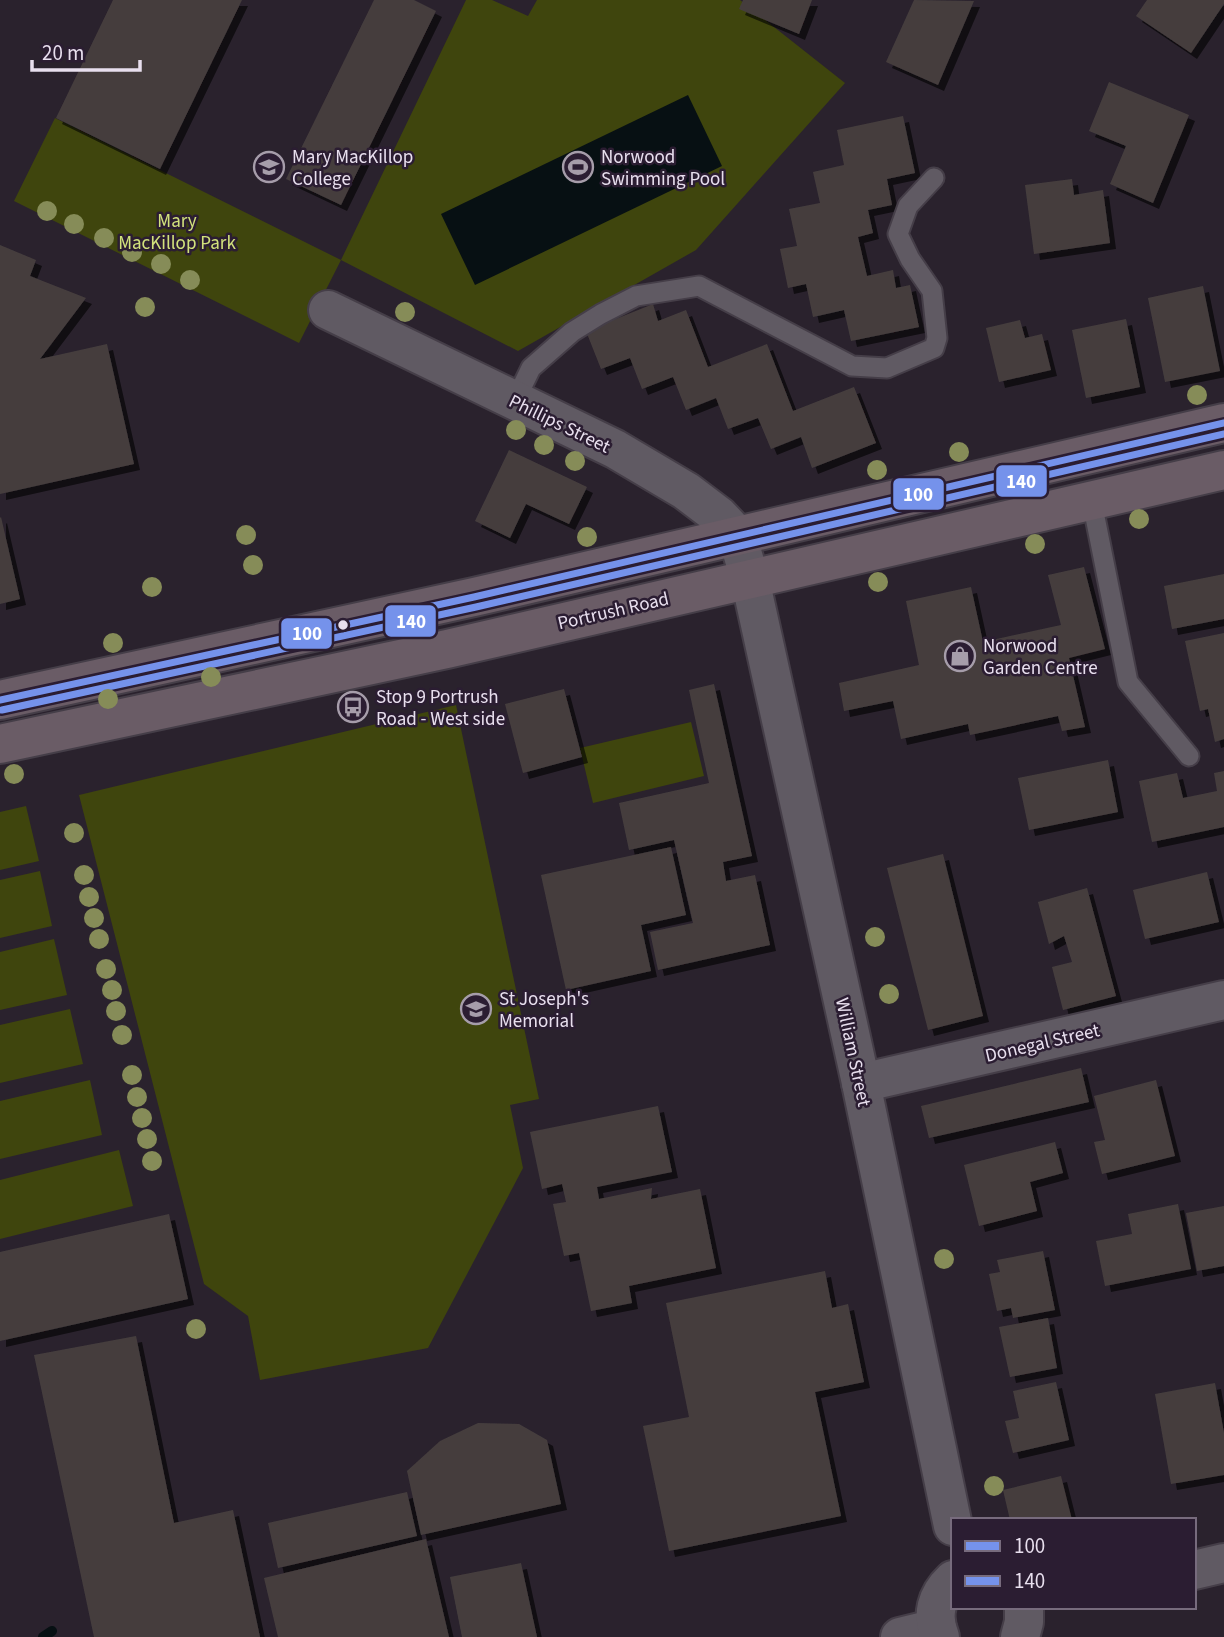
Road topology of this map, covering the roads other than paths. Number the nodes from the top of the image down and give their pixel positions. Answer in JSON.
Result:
{"nodes":[{"id":1,"x":934,"y":178,"type":"dead end"},
{"id":2,"x":328,"y":310,"type":"dead end"},
{"id":3,"x":515,"y":401,"type":"junction"},
{"id":4,"x":1224,"y":423,"type":"edge"},
{"id":5,"x":1224,"y":470,"type":"edge"},
{"id":6,"x":1092,"y":502,"type":"junction"},
{"id":7,"x":737,"y":535,"type":"junction"},
{"id":8,"x":750,"y":579,"type":"junction"},
{"id":9,"x":0,"y":700,"type":"edge"},
{"id":10,"x":0,"y":744,"type":"edge"},
{"id":11,"x":1189,"y":756,"type":"dead end"},
{"id":12,"x":1224,"y":1000,"type":"edge"},
{"id":13,"x":861,"y":1083,"type":"junction"},
{"id":14,"x":951,"y":1518,"type":"edge"},
{"id":15,"x":1224,"y":1563,"type":"edge"},
{"id":16,"x":1196,"y":1570,"type":"edge"},
{"id":17,"x":951,"y":1582,"type":"edge"},
{"id":18,"x":1025,"y":1609,"type":"edge"},
{"id":19,"x":938,"y":1633,"type":"edge"},
{"id":20,"x":900,"y":1637,"type":"edge"},
{"id":21,"x":1020,"y":1637,"type":"edge"}],
"edges":[{"from":1,"to":3,"type":"lane"},
{"from":2,"to":3,"type":"street","name":"Phillips Street"},
{"from":3,"to":7,"type":"street","name":"Phillips Street"},
{"from":4,"to":7,"type":"highway"},
{"from":5,"to":6,"type":"highway","name":"Portrush Road"},
{"from":6,"to":8,"type":"highway","name":"Portrush Road"},
{"from":6,"to":11,"type":"lane"},
{"from":7,"to":8,"type":"street","name":"Phillips Street"},
{"from":7,"to":9,"type":"highway"},
{"from":8,"to":10,"type":"highway","name":"Portrush Road"},
{"from":8,"to":13,"type":"street","name":"William Street"},
{"from":12,"to":13,"type":"street","name":"Donegal Street"},
{"from":13,"to":14,"type":"street","name":"William Street"},
{"from":15,"to":16,"type":"street"},
{"from":17,"to":19,"type":"street"},
{"from":18,"to":21,"type":"street"},
{"from":19,"to":20,"type":"street"}]}
